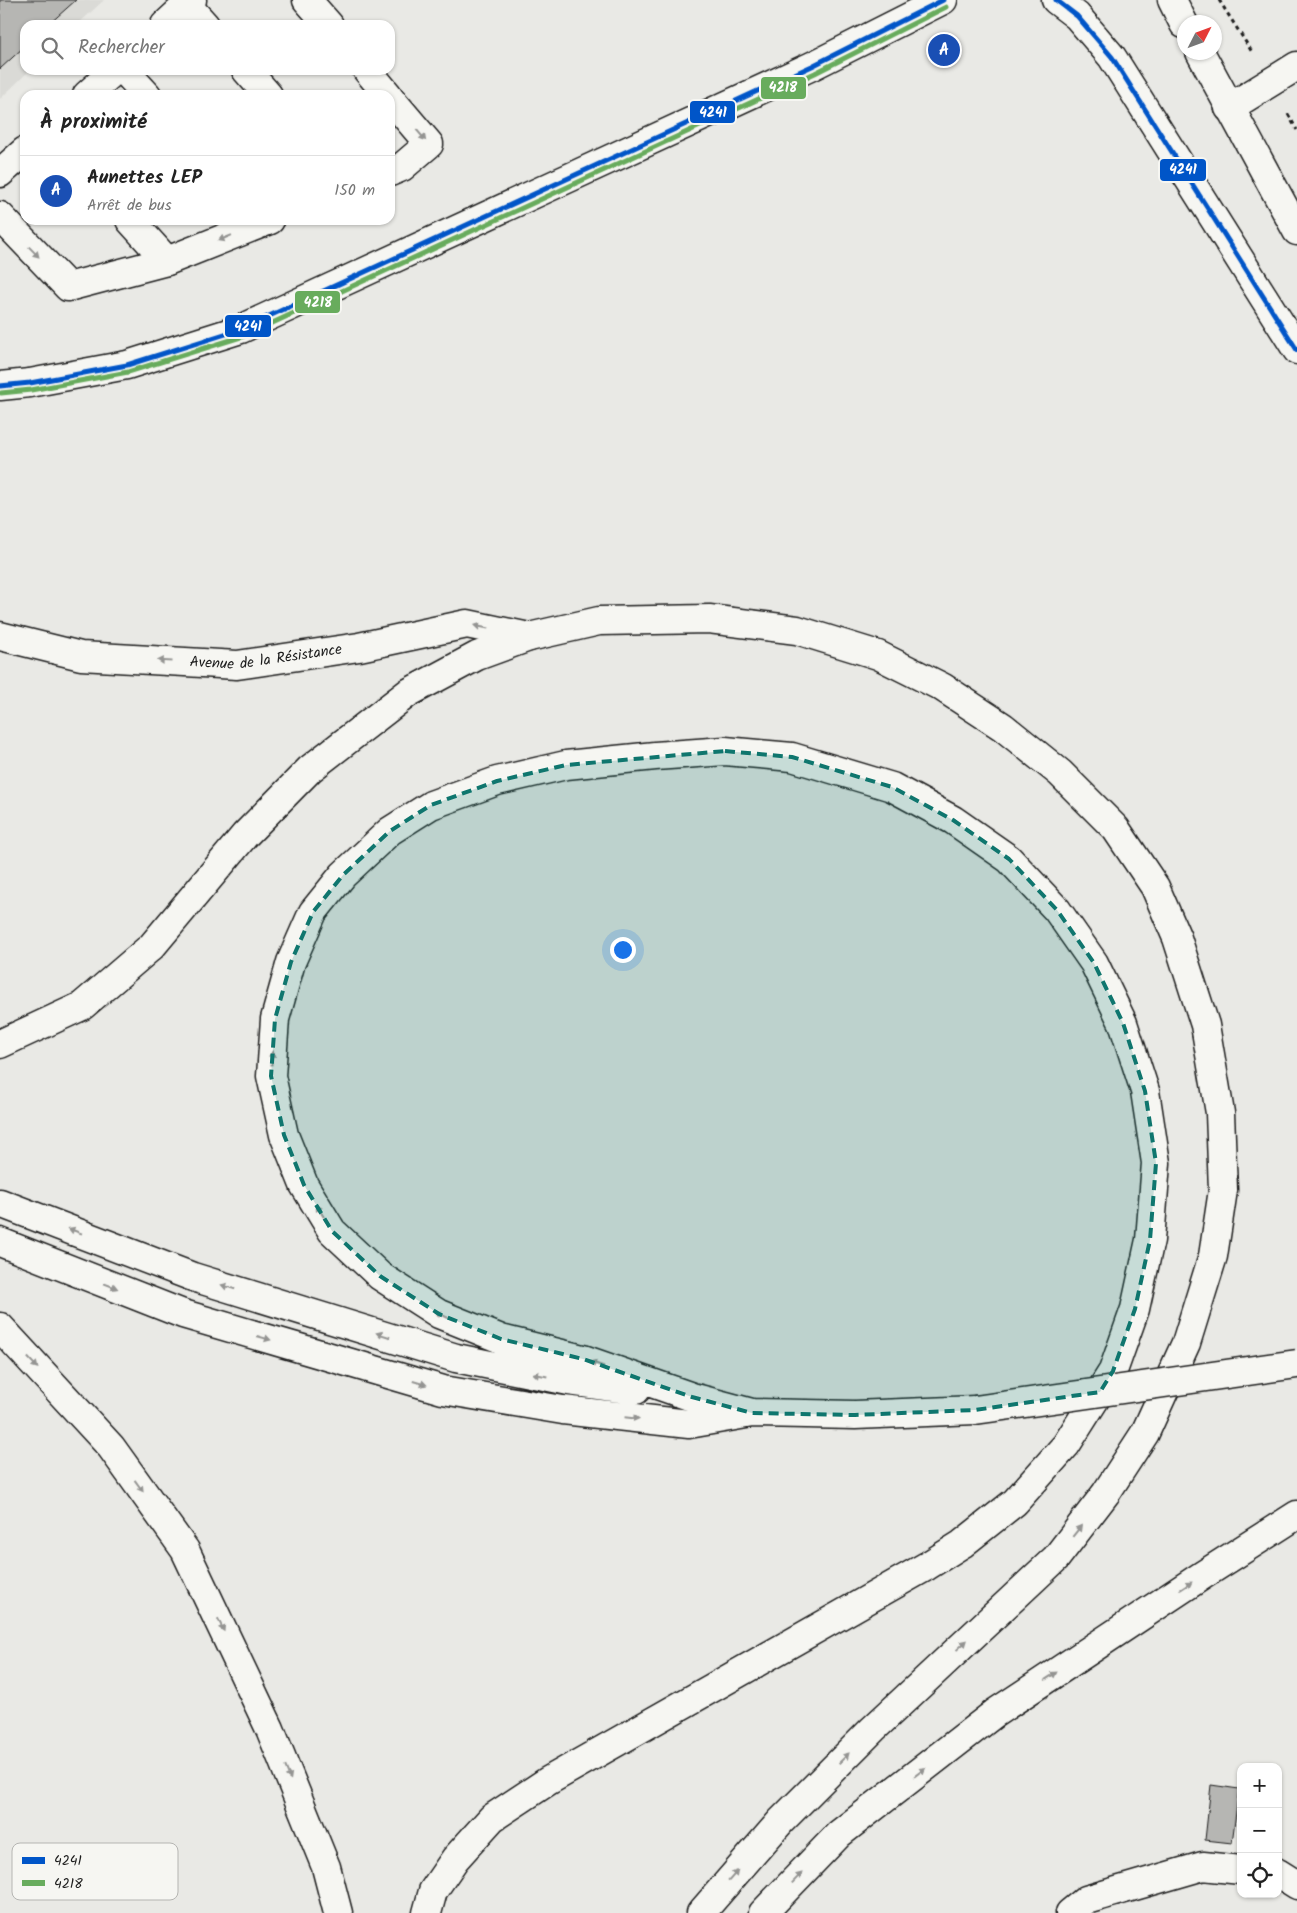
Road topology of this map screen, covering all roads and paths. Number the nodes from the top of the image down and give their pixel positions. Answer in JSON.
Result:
{"nodes":[{"id":1,"x":307,"y":0,"type":"edge"},
{"id":2,"x":943,"y":0,"type":"edge"},
{"id":3,"x":1056,"y":0,"type":"edge"},
{"id":4,"x":1172,"y":0,"type":"edge"},
{"id":5,"x":190,"y":2,"type":"edge"},
{"id":6,"x":1180,"y":15,"type":"edge"},
{"id":7,"x":170,"y":20,"type":"edge"},
{"id":8,"x":202,"y":20,"type":"edge"},
{"id":9,"x":324,"y":20,"type":"edge"},
{"id":10,"x":1204,"y":60,"type":"edge"},
{"id":11,"x":1297,"y":66,"type":"edge"},
{"id":12,"x":109,"y":75,"type":"edge"},
{"id":13,"x":128,"y":75,"type":"edge"},
{"id":14,"x":250,"y":75,"type":"edge"},
{"id":15,"x":371,"y":75,"type":"edge"},
{"id":16,"x":93,"y":90,"type":"edge"},
{"id":17,"x":142,"y":90,"type":"edge"},
{"id":18,"x":264,"y":90,"type":"edge"},
{"id":19,"x":384,"y":90,"type":"edge"},
{"id":20,"x":395,"y":103,"type":"edge"},
{"id":21,"x":1229,"y":108,"type":"junction"},
{"id":22,"x":20,"y":155,"type":"edge"},
{"id":23,"x":395,"y":170,"type":"edge"},
{"id":24,"x":0,"y":173,"type":"edge"},
{"id":25,"x":0,"y":216,"type":"edge"},
{"id":26,"x":135,"y":225,"type":"edge"},
{"id":27,"x":254,"y":225,"type":"edge"},
{"id":28,"x":1297,"y":231,"type":"edge"},
{"id":29,"x":167,"y":261,"type":"junction"},
{"id":30,"x":1297,"y":350,"type":"edge"},
{"id":31,"x":0,"y":386,"type":"edge"},
{"id":32,"x":0,"y":636,"type":"edge"},
{"id":33,"x":529,"y":637,"type":"junction"},
{"id":34,"x":0,"y":1044,"type":"edge"},
{"id":35,"x":0,"y":1203,"type":"edge"},
{"id":36,"x":0,"y":1242,"type":"edge"},
{"id":37,"x":0,"y":1327,"type":"edge"},
{"id":38,"x":1297,"y":1364,"type":"edge"},
{"id":39,"x":692,"y":1397,"type":"junction"},
{"id":40,"x":752,"y":1413,"type":"junction"},
{"id":41,"x":1297,"y":1515,"type":"edge"},
{"id":42,"x":1237,"y":1870,"type":"edge"},
{"id":43,"x":1282,"y":1876,"type":"edge"},
{"id":44,"x":1297,"y":1885,"type":"edge"},
{"id":45,"x":338,"y":1913,"type":"edge"},
{"id":46,"x":427,"y":1913,"type":"edge"},
{"id":47,"x":701,"y":1913,"type":"edge"},
{"id":48,"x":763,"y":1913,"type":"edge"},
{"id":49,"x":1070,"y":1913,"type":"edge"}],
"edges":[{"from":1,"to":9,"type":"main road"},
{"from":2,"to":31,"type":"main road"},
{"from":3,"to":30,"type":"main road"},
{"from":4,"to":6,"type":"main road"},
{"from":5,"to":7,"type":"main road"},
{"from":5,"to":8,"type":"main road"},
{"from":10,"to":21,"type":"main road"},
{"from":11,"to":21,"type":"main road"},
{"from":12,"to":16,"type":"main road"},
{"from":13,"to":17,"type":"main road"},
{"from":14,"to":18,"type":"main road"},
{"from":15,"to":19,"type":"main road"},
{"from":20,"to":23,"type":"main road","one_way":true},
{"from":21,"to":28,"type":"main road"},
{"from":22,"to":24,"type":"main road"},
{"from":25,"to":29,"type":"main road","one_way":true},
{"from":26,"to":29,"type":"main road"},
{"from":27,"to":29,"type":"main road","one_way":true},
{"from":33,"to":32,"type":"main road","name":"Avenue de la Résistance","one_way":true},
{"from":33,"to":34,"type":"main road"},
{"from":47,"to":33,"type":"main road","one_way":true},
{"from":39,"to":35,"type":"main road","one_way":true},
{"from":36,"to":40,"type":"main road","one_way":true},
{"from":37,"to":45,"type":"main road","one_way":true},
{"from":38,"to":40,"type":"main road","bridge":true},
{"from":39,"to":40,"type":"main road"},
{"from":39,"to":46,"type":"main road","one_way":true},
{"from":48,"to":41,"type":"main road","one_way":true},
{"from":42,"to":49,"type":"main road"},
{"from":43,"to":44,"type":"main road"}]}
